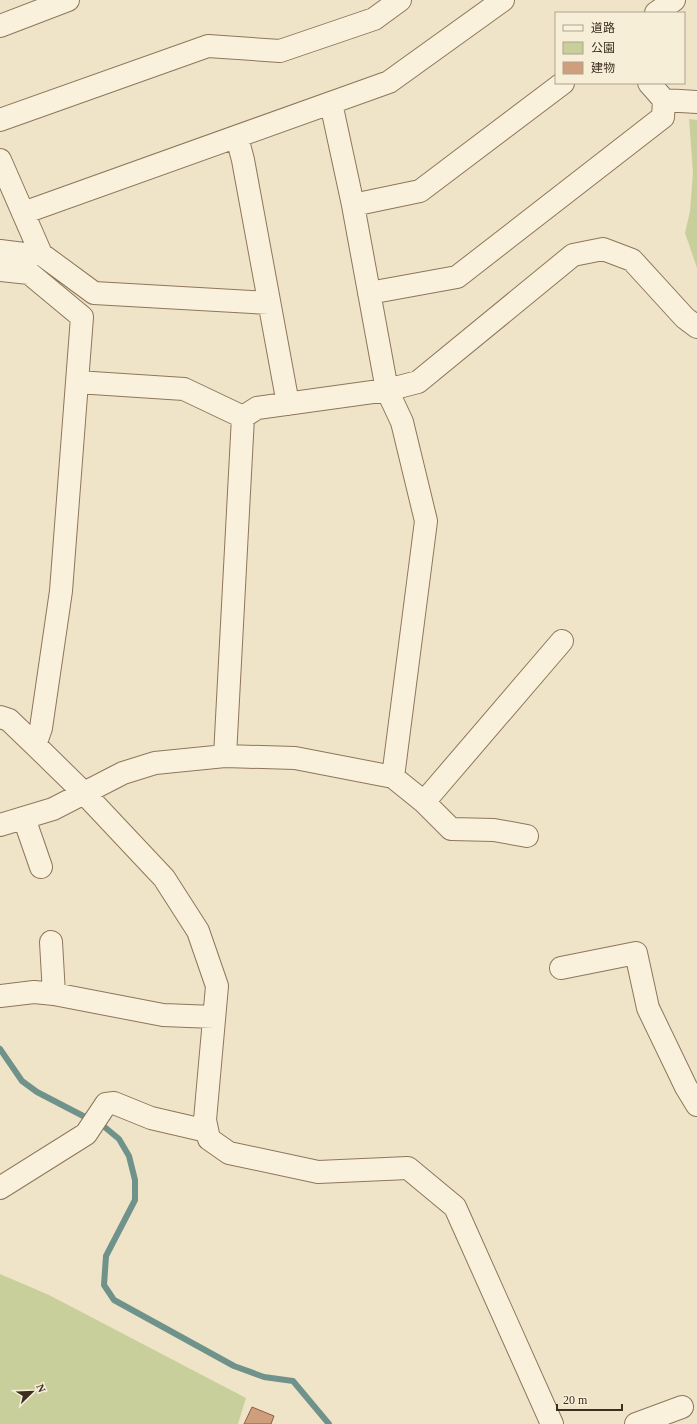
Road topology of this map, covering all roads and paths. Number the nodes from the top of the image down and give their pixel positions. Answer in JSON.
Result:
{"nodes":[{"id":1,"x":68,"y":0,"type":"edge"},
{"id":2,"x":400,"y":0,"type":"edge"},
{"id":3,"x":503,"y":0,"type":"edge"},
{"id":4,"x":674,"y":0,"type":"edge"},
{"id":5,"x":657,"y":12,"type":"edge"},
{"id":6,"x":0,"y":26,"type":"edge"},
{"id":7,"x":562,"y":84,"type":"edge"},
{"id":8,"x":650,"y":84,"type":"edge"},
{"id":9,"x":664,"y":100,"type":"junction"},
{"id":10,"x":697,"y":102,"type":"edge"},
{"id":11,"x":331,"y":103,"type":"junction"},
{"id":12,"x":0,"y":120,"type":"edge"},
{"id":13,"x":237,"y":137,"type":"junction"},
{"id":14,"x":0,"y":160,"type":"edge"},
{"id":15,"x":353,"y":205,"type":"junction"},
{"id":16,"x":23,"y":213,"type":"junction"},
{"id":17,"x":0,"y":251,"type":"edge"},
{"id":18,"x":41,"y":254,"type":"junction"},
{"id":19,"x":0,"y":270,"type":"edge"},
{"id":20,"x":369,"y":292,"type":"junction"},
{"id":21,"x":269,"y":303,"type":"junction"},
{"id":22,"x":697,"y":328,"type":"edge"},
{"id":23,"x":77,"y":382,"type":"junction"},
{"id":24,"x":387,"y":390,"type":"junction"},
{"id":25,"x":288,"y":404,"type":"junction"},
{"id":26,"x":243,"y":417,"type":"junction"},
{"id":27,"x":562,"y":641,"type":"dead end"},
{"id":28,"x":0,"y":717,"type":"edge"},
{"id":29,"x":35,"y":745,"type":"junction"},
{"id":30,"x":224,"y":756,"type":"junction"},
{"id":31,"x":393,"y":777,"type":"junction"},
{"id":32,"x":84,"y":793,"type":"junction"},
{"id":33,"x":424,"y":802,"type":"junction"},
{"id":34,"x":24,"y":818,"type":"junction"},
{"id":35,"x":0,"y":825,"type":"edge"},
{"id":36,"x":527,"y":836,"type":"dead end"},
{"id":37,"x":42,"y":867,"type":"dead end"},
{"id":38,"x":51,"y":942,"type":"dead end"},
{"id":39,"x":561,"y":968,"type":"dead end"},
{"id":40,"x":54,"y":994,"type":"junction"},
{"id":41,"x":0,"y":996,"type":"edge"},
{"id":42,"x":214,"y":1017,"type":"junction"},
{"id":43,"x":697,"y":1105,"type":"edge"},
{"id":44,"x":207,"y":1131,"type":"junction"},
{"id":45,"x":0,"y":1188,"type":"edge"},
{"id":46,"x":682,"y":1407,"type":"dead end"},
{"id":47,"x":552,"y":1424,"type":"edge"},
{"id":48,"x":636,"y":1424,"type":"edge"}],
"edges":[{"from":1,"to":6,"type":"street"},
{"from":2,"to":12,"type":"street"},
{"from":3,"to":11,"type":"street"},
{"from":4,"to":5,"type":"street"},
{"from":7,"to":15,"type":"street"},
{"from":8,"to":9,"type":"street"},
{"from":9,"to":10,"type":"street"},
{"from":9,"to":20,"type":"street"},
{"from":11,"to":13,"type":"street"},
{"from":11,"to":15,"type":"street"},
{"from":13,"to":16,"type":"street"},
{"from":13,"to":21,"type":"street"},
{"from":14,"to":16,"type":"street"},
{"from":15,"to":20,"type":"street"},
{"from":16,"to":18,"type":"street"},
{"from":17,"to":18,"type":"street"},
{"from":18,"to":21,"type":"street"},
{"from":19,"to":23,"type":"street"},
{"from":20,"to":24,"type":"street"},
{"from":21,"to":25,"type":"street"},
{"from":22,"to":24,"type":"street"},
{"from":23,"to":26,"type":"street"},
{"from":23,"to":29,"type":"street"},
{"from":24,"to":25,"type":"street"},
{"from":24,"to":31,"type":"street"},
{"from":25,"to":26,"type":"street"},
{"from":26,"to":30,"type":"street"},
{"from":27,"to":33,"type":"street"},
{"from":28,"to":29,"type":"street"},
{"from":29,"to":32,"type":"street"},
{"from":30,"to":31,"type":"street"},
{"from":30,"to":32,"type":"street"},
{"from":31,"to":33,"type":"street"},
{"from":32,"to":34,"type":"street"},
{"from":32,"to":42,"type":"street"},
{"from":33,"to":36,"type":"street"},
{"from":34,"to":35,"type":"street"},
{"from":34,"to":37,"type":"street"},
{"from":38,"to":40,"type":"street"},
{"from":39,"to":43,"type":"street"},
{"from":40,"to":41,"type":"street"},
{"from":40,"to":42,"type":"street"},
{"from":42,"to":44,"type":"street"},
{"from":44,"to":45,"type":"street"},
{"from":44,"to":47,"type":"street"},
{"from":46,"to":48,"type":"street"}]}
